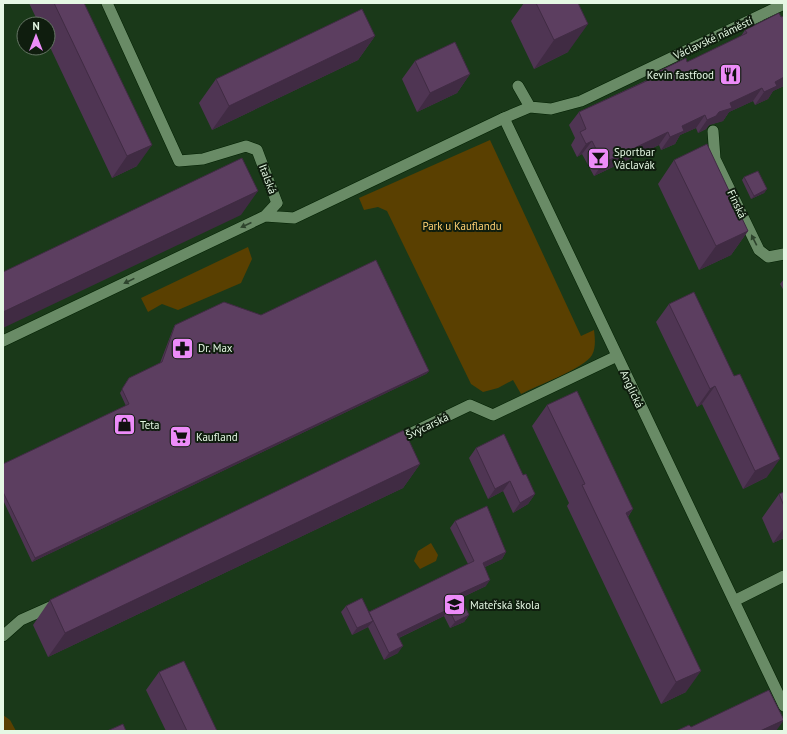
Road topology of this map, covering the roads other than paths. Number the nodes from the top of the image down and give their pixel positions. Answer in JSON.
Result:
{"nodes":[{"id":1,"x":107,"y":3,"type":"edge"},
{"id":2,"x":784,"y":4,"type":"edge"},
{"id":3,"x":518,"y":86,"type":"dead end"},
{"id":4,"x":530,"y":107,"type":"junction"},
{"id":5,"x":504,"y":118,"type":"junction"},
{"id":6,"x":713,"y":131,"type":"edge"},
{"id":7,"x":265,"y":216,"type":"junction"},
{"id":8,"x":784,"y":254,"type":"edge"},
{"id":9,"x":3,"y":341,"type":"edge"},
{"id":10,"x":617,"y":356,"type":"junction"},
{"id":11,"x":382,"y":448,"type":"edge"},
{"id":12,"x":784,"y":576,"type":"edge"},
{"id":13,"x":70,"y":598,"type":"edge"},
{"id":14,"x":734,"y":601,"type":"junction"},
{"id":15,"x":3,"y":636,"type":"edge"},
{"id":16,"x":784,"y":706,"type":"edge"}],
"edges":[{"from":1,"to":7,"type":"street","name":"Italská"},
{"from":2,"to":4,"type":"street","name":"Václavské náměstí"},
{"from":3,"to":4,"type":"street"},
{"from":4,"to":5,"type":"street"},
{"from":5,"to":7,"type":"street"},
{"from":5,"to":10,"type":"street","name":"Anglická"},
{"from":8,"to":6,"type":"street","name":"Finská","one_way":true},
{"from":7,"to":9,"type":"street","name":"Italská","one_way":true},
{"from":10,"to":11,"type":"street","name":"Švýcarská"},
{"from":10,"to":14,"type":"street","name":"Anglická"},
{"from":12,"to":14,"type":"street"},
{"from":13,"to":15,"type":"street"},
{"from":14,"to":16,"type":"street","name":"Anglická"}]}
